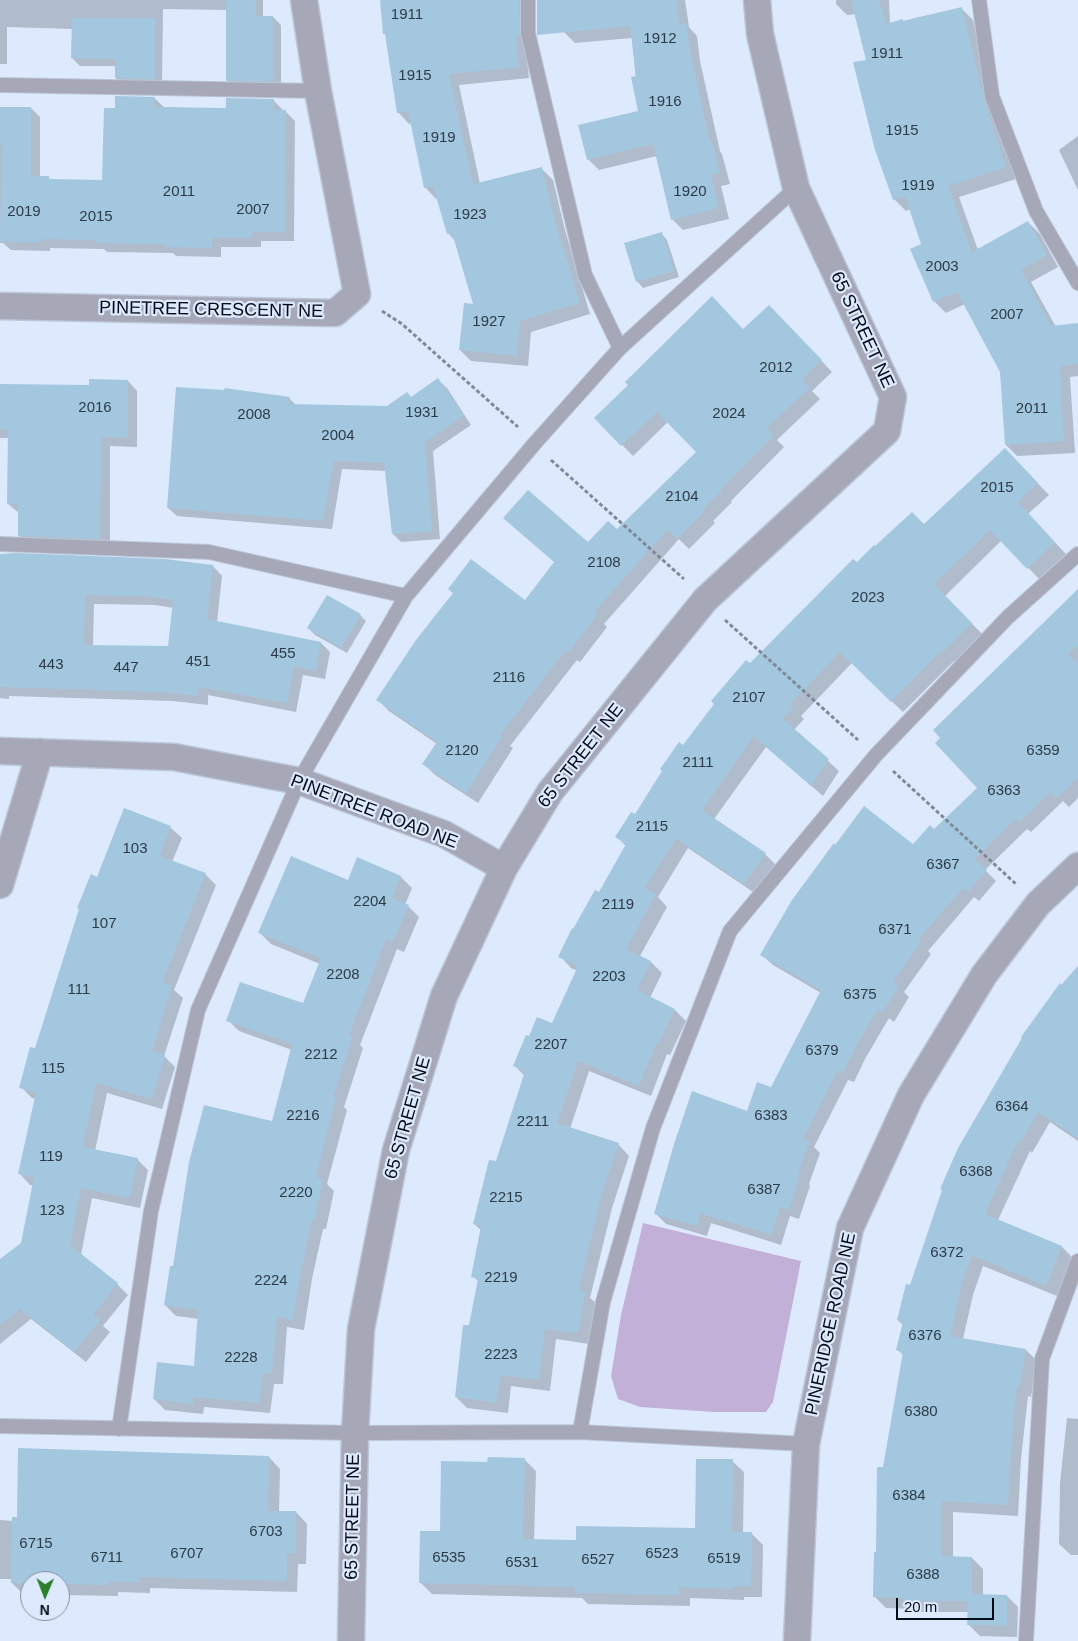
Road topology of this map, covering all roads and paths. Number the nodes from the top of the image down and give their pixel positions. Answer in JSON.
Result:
{"nodes":[{"id":1,"x":304,"y":0,"type":"edge"},
{"id":2,"x":528,"y":0,"type":"edge"},
{"id":3,"x":757,"y":0,"type":"edge"},
{"id":4,"x":979,"y":0,"type":"edge"},
{"id":5,"x":0,"y":85,"type":"edge"},
{"id":6,"x":318,"y":92,"type":"junction"},
{"id":7,"x":796,"y":188,"type":"junction"},
{"id":8,"x":1078,"y":283,"type":"edge"},
{"id":9,"x":0,"y":306,"type":"edge"},
{"id":10,"x":620,"y":348,"type":"junction"},
{"id":11,"x":0,"y":544,"type":"edge"},
{"id":12,"x":1078,"y":554,"type":"edge"},
{"id":13,"x":406,"y":596,"type":"junction"},
{"id":14,"x":0,"y":751,"type":"edge"},
{"id":15,"x":40,"y":752,"type":"junction"},
{"id":16,"x":299,"y":781,"type":"junction"},
{"id":17,"x":1078,"y":866,"type":"edge"},
{"id":18,"x":504,"y":868,"type":"junction"},
{"id":19,"x":0,"y":885,"type":"edge"},
{"id":20,"x":1078,"y":1261,"type":"edge"},
{"id":21,"x":0,"y":1426,"type":"edge"},
{"id":22,"x":119,"y":1429,"type":"junction"},
{"id":23,"x":580,"y":1432,"type":"junction"},
{"id":24,"x":355,"y":1433,"type":"junction"},
{"id":25,"x":806,"y":1444,"type":"junction"},
{"id":26,"x":351,"y":1641,"type":"edge"},
{"id":27,"x":797,"y":1641,"type":"edge"},
{"id":28,"x":1026,"y":1641,"type":"edge"}],
"edges":[{"from":1,"to":6,"type":"street","name":"PINETREE CRESCENT NE"},
{"from":2,"to":10,"type":"lane"},
{"from":3,"to":7,"type":"street","name":"65 STREET NE"},
{"from":4,"to":8,"type":"lane"},
{"from":5,"to":6,"type":"lane"},
{"from":6,"to":9,"type":"street","name":"PINETREE CRESCENT NE"},
{"from":7,"to":10,"type":"lane"},
{"from":7,"to":18,"type":"street","name":"65 STREET NE"},
{"from":10,"to":13,"type":"lane"},
{"from":11,"to":13,"type":"lane"},
{"from":12,"to":23,"type":"lane"},
{"from":13,"to":16,"type":"lane"},
{"from":14,"to":15,"type":"street","name":"PINETREE ROAD NE"},
{"from":15,"to":16,"type":"street","name":"PINETREE ROAD NE"},
{"from":15,"to":19,"type":"street"},
{"from":16,"to":18,"type":"street","name":"PINETREE ROAD NE"},
{"from":16,"to":22,"type":"lane"},
{"from":17,"to":25,"type":"street","name":"PINERIDGE ROAD NE"},
{"from":18,"to":24,"type":"street","name":"65 STREET NE"},
{"from":20,"to":28,"type":"lane"},
{"from":21,"to":22,"type":"lane"},
{"from":22,"to":24,"type":"lane"},
{"from":23,"to":24,"type":"lane"},
{"from":23,"to":25,"type":"lane"},
{"from":24,"to":26,"type":"street","name":"65 STREET NE"},
{"from":25,"to":27,"type":"street","name":"PINERIDGE ROAD NE"}]}
